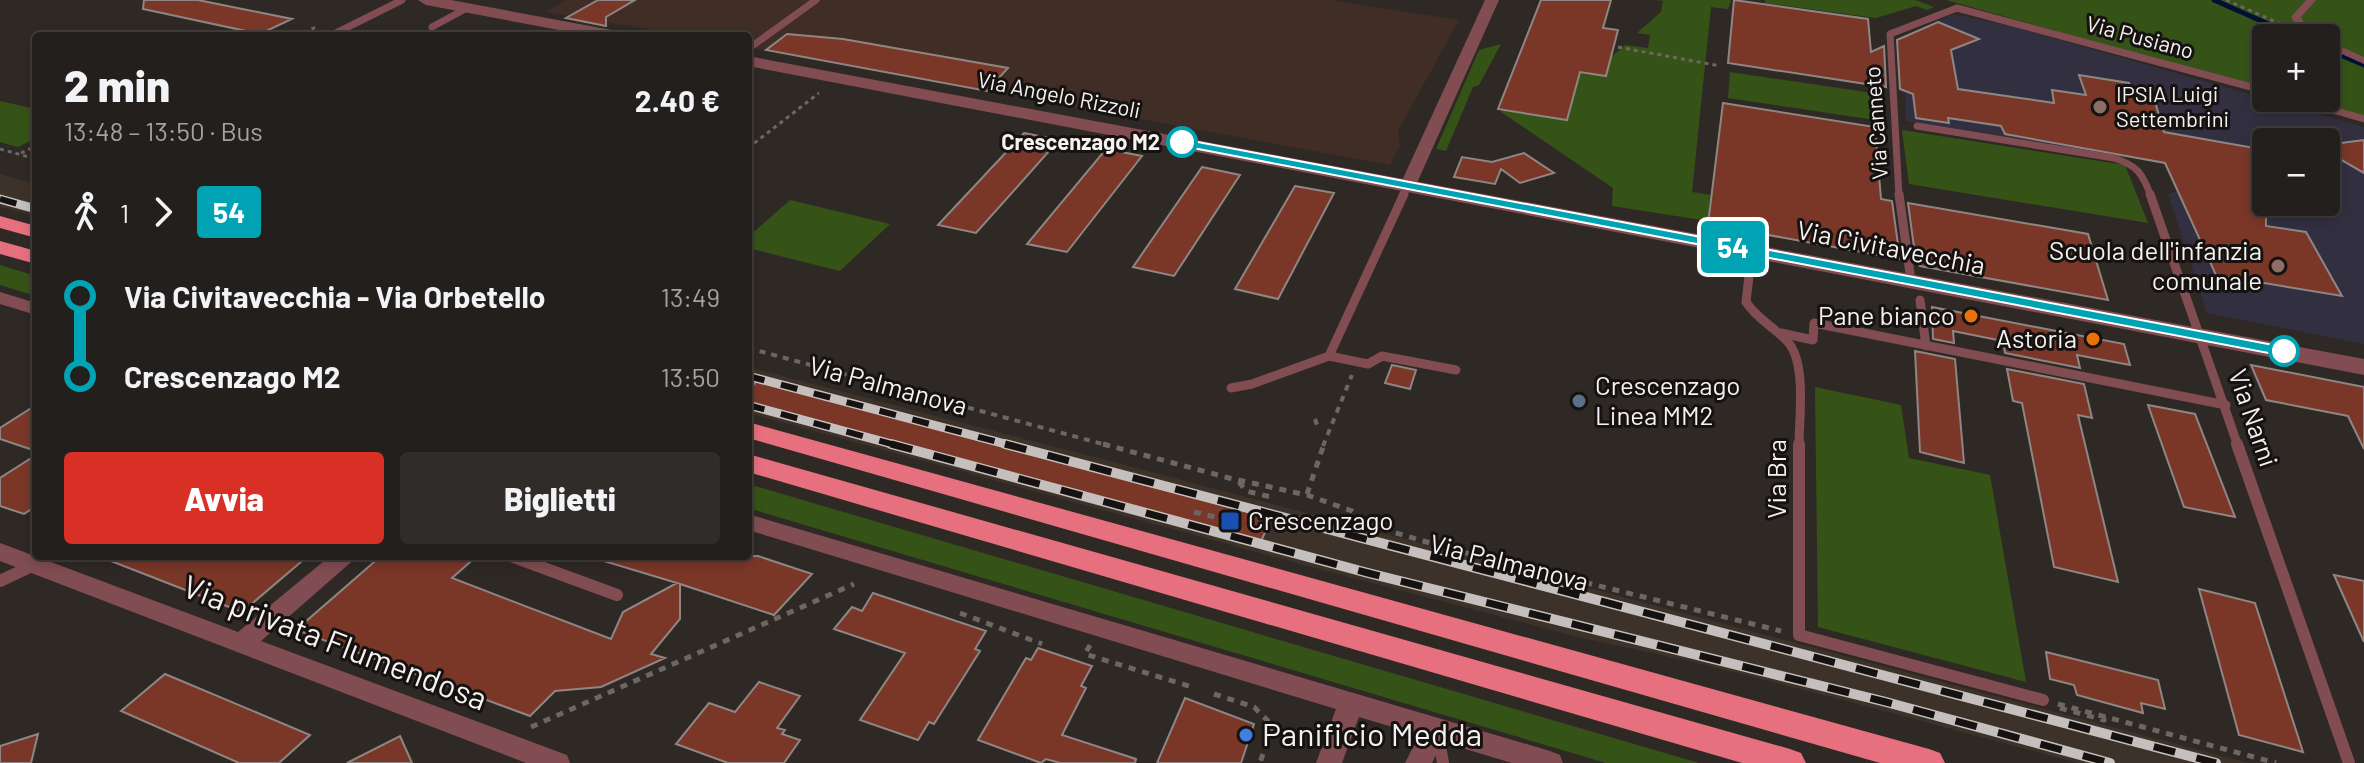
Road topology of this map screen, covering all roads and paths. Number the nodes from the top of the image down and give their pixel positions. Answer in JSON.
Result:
{"nodes":[{"id":1,"x":402,"y":0,"type":"edge"},
{"id":2,"x":426,"y":0,"type":"edge"},
{"id":3,"x":816,"y":0,"type":"edge"},
{"id":4,"x":1492,"y":0,"type":"edge"},
{"id":5,"x":2226,"y":0,"type":"edge"},
{"id":6,"x":2311,"y":0,"type":"edge"},
{"id":7,"x":467,"y":8,"type":"junction"},
{"id":8,"x":1957,"y":8,"type":"joint"},
{"id":9,"x":2283,"y":24,"type":"edge"},
{"id":10,"x":2300,"y":24,"type":"edge"},
{"id":11,"x":432,"y":27,"type":"dead end"},
{"id":12,"x":338,"y":32,"type":"edge"},
{"id":13,"x":596,"y":32,"type":"edge"},
{"id":14,"x":752,"y":46,"type":"edge"},
{"id":15,"x":1618,"y":47,"type":"dead end"},
{"id":16,"x":2340,"y":50,"type":"edge"},
{"id":17,"x":2364,"y":61,"type":"edge"},
{"id":18,"x":752,"y":62,"type":"edge"},
{"id":19,"x":1720,"y":66,"type":"dead end"},
{"id":20,"x":2252,"y":87,"type":"edge"},
{"id":21,"x":826,"y":88,"type":"dead end"},
{"id":22,"x":2340,"y":112,"type":"edge"},
{"id":23,"x":2364,"y":119,"type":"edge"},
{"id":24,"x":1917,"y":126,"type":"dead end"},
{"id":25,"x":752,"y":145,"type":"edge"},
{"id":26,"x":32,"y":148,"type":"edge"},
{"id":27,"x":0,"y":149,"type":"edge"},
{"id":28,"x":19,"y":154,"type":"junction"},
{"id":29,"x":32,"y":158,"type":"edge"},
{"id":30,"x":1408,"y":185,"type":"junction"},
{"id":31,"x":0,"y":222,"type":"edge"},
{"id":32,"x":32,"y":231,"type":"edge"},
{"id":33,"x":0,"y":247,"type":"edge"},
{"id":34,"x":1752,"y":250,"type":"junction"},
{"id":35,"x":32,"y":257,"type":"edge"},
{"id":36,"x":1916,"y":290,"type":"junction"},
{"id":37,"x":0,"y":298,"type":"edge"},
{"id":38,"x":32,"y":308,"type":"edge"},
{"id":39,"x":1777,"y":332,"type":"junction"},
{"id":40,"x":2199,"y":335,"type":"junction"},
{"id":41,"x":1926,"y":346,"type":"junction"},
{"id":42,"x":752,"y":349,"type":"edge"},
{"id":43,"x":1329,"y":356,"type":"junction"},
{"id":44,"x":1358,"y":362,"type":"junction"},
{"id":45,"x":2364,"y":367,"type":"edge"},
{"id":46,"x":1456,"y":370,"type":"dead end"},
{"id":47,"x":1231,"y":388,"type":"dead end"},
{"id":48,"x":2226,"y":405,"type":"junction"},
{"id":49,"x":1315,"y":419,"type":"dead end"},
{"id":50,"x":1318,"y":428,"type":"dead end"},
{"id":51,"x":752,"y":431,"type":"edge"},
{"id":52,"x":752,"y":464,"type":"edge"},
{"id":53,"x":1233,"y":479,"type":"junction"},
{"id":54,"x":1307,"y":495,"type":"junction"},
{"id":55,"x":1275,"y":498,"type":"dead end"},
{"id":56,"x":1194,"y":512,"type":"dead end"},
{"id":57,"x":1228,"y":520,"type":"dead end"},
{"id":58,"x":752,"y":523,"type":"edge"},
{"id":59,"x":0,"y":552,"type":"edge"},
{"id":60,"x":341,"y":560,"type":"edge"},
{"id":61,"x":522,"y":560,"type":"edge"},
{"id":62,"x":34,"y":565,"type":"junction"},
{"id":63,"x":0,"y":581,"type":"edge"},
{"id":64,"x":854,"y":584,"type":"dead end"},
{"id":65,"x":617,"y":595,"type":"dead end"},
{"id":66,"x":960,"y":613,"type":"dead end"},
{"id":67,"x":1799,"y":635,"type":"junction"},
{"id":68,"x":1042,"y":644,"type":"dead end"},
{"id":69,"x":239,"y":645,"type":"junction"},
{"id":70,"x":1214,"y":694,"type":"dead end"},
{"id":71,"x":2043,"y":700,"type":"joint"},
{"id":72,"x":1351,"y":703,"type":"junction"},
{"id":73,"x":1436,"y":728,"type":"junction"},
{"id":74,"x":512,"y":752,"type":"edge"},
{"id":75,"x":1518,"y":758,"type":"edge"},
{"id":76,"x":557,"y":763,"type":"edge"},
{"id":77,"x":1260,"y":763,"type":"edge"},
{"id":78,"x":1329,"y":763,"type":"edge"},
{"id":79,"x":1418,"y":763,"type":"edge"},
{"id":80,"x":1443,"y":763,"type":"edge"},
{"id":81,"x":1550,"y":763,"type":"edge"},
{"id":82,"x":1790,"y":763,"type":"edge"},
{"id":83,"x":1929,"y":763,"type":"edge"},
{"id":84,"x":2276,"y":763,"type":"edge"},
{"id":85,"x":2349,"y":763,"type":"edge"}],
"edges":[{"from":1,"to":12,"type":"lane"},
{"from":2,"to":7,"type":"street"},
{"from":3,"to":14,"type":"lane"},
{"from":4,"to":30,"type":"street"},
{"from":5,"to":9,"type":"path"},
{"from":6,"to":10,"type":"street"},
{"from":7,"to":11,"type":"lane"},
{"from":7,"to":13,"type":"street"},
{"from":8,"to":20,"type":"lane","name":"Via Pusiano"},
{"from":8,"to":36,"type":"lane","name":"Via Canneto"},
{"from":15,"to":19,"type":"path"},
{"from":16,"to":17,"type":"street"},
{"from":18,"to":30,"type":"street","name":"Via Angelo Rizzoli"},
{"from":21,"to":25,"type":"path"},
{"from":22,"to":23,"type":"lane"},
{"from":24,"to":40,"type":"lane","name":"Via Narni"},
{"from":26,"to":28,"type":"path"},
{"from":27,"to":28,"type":"path"},
{"from":28,"to":29,"type":"path"},
{"from":30,"to":34,"type":"street","name":"Via Civitavecchia"},
{"from":30,"to":43,"type":"lane"},
{"from":31,"to":32,"type":"highway"},
{"from":33,"to":35,"type":"highway"},
{"from":34,"to":36,"type":"street","name":"Via Civitavecchia"},
{"from":34,"to":39,"type":"lane","name":"Via Bra"},
{"from":36,"to":40,"type":"street","name":"Via Civitavecchia"},
{"from":36,"to":41,"type":"lane"},
{"from":37,"to":38,"type":"street"},
{"from":39,"to":41,"type":"lane"},
{"from":39,"to":67,"type":"lane","name":"Via Bra"},
{"from":40,"to":45,"type":"street","name":"Via Civitavecchia"},
{"from":40,"to":48,"type":"lane","name":"Via Narni"},
{"from":41,"to":48,"type":"lane"},
{"from":42,"to":53,"type":"path","name":"Via Palmanova"},
{"from":43,"to":44,"type":"lane"},
{"from":43,"to":47,"type":"lane"},
{"from":44,"to":46,"type":"lane"},
{"from":44,"to":54,"type":"path"},
{"from":48,"to":85,"type":"lane","name":"Via Narni"},
{"from":49,"to":50,"type":"path"},
{"from":51,"to":83,"type":"highway"},
{"from":52,"to":82,"type":"highway"},
{"from":53,"to":54,"type":"path","name":"Via Palmanova"},
{"from":53,"to":55,"type":"path"},
{"from":54,"to":67,"type":"path","name":"Via Palmanova"},
{"from":56,"to":57,"type":"path"},
{"from":58,"to":72,"type":"street"},
{"from":59,"to":62,"type":"street","name":"Via privata Flumendosa"},
{"from":60,"to":69,"type":"street"},
{"from":61,"to":65,"type":"lane"},
{"from":62,"to":63,"type":"lane"},
{"from":62,"to":69,"type":"street","name":"Via privata Flumendosa"},
{"from":64,"to":74,"type":"path"},
{"from":66,"to":68,"type":"path"},
{"from":67,"to":71,"type":"lane"},
{"from":69,"to":74,"type":"street","name":"Via privata Flumendosa"},
{"from":70,"to":77,"type":"path"},
{"from":71,"to":84,"type":"path"},
{"from":72,"to":73,"type":"street"},
{"from":72,"to":78,"type":"street"},
{"from":73,"to":75,"type":"street"},
{"from":73,"to":79,"type":"street"},
{"from":73,"to":80,"type":"lane"},
{"from":74,"to":76,"type":"street","name":"Via privata Flumendosa"},
{"from":75,"to":81,"type":"street"}]}
